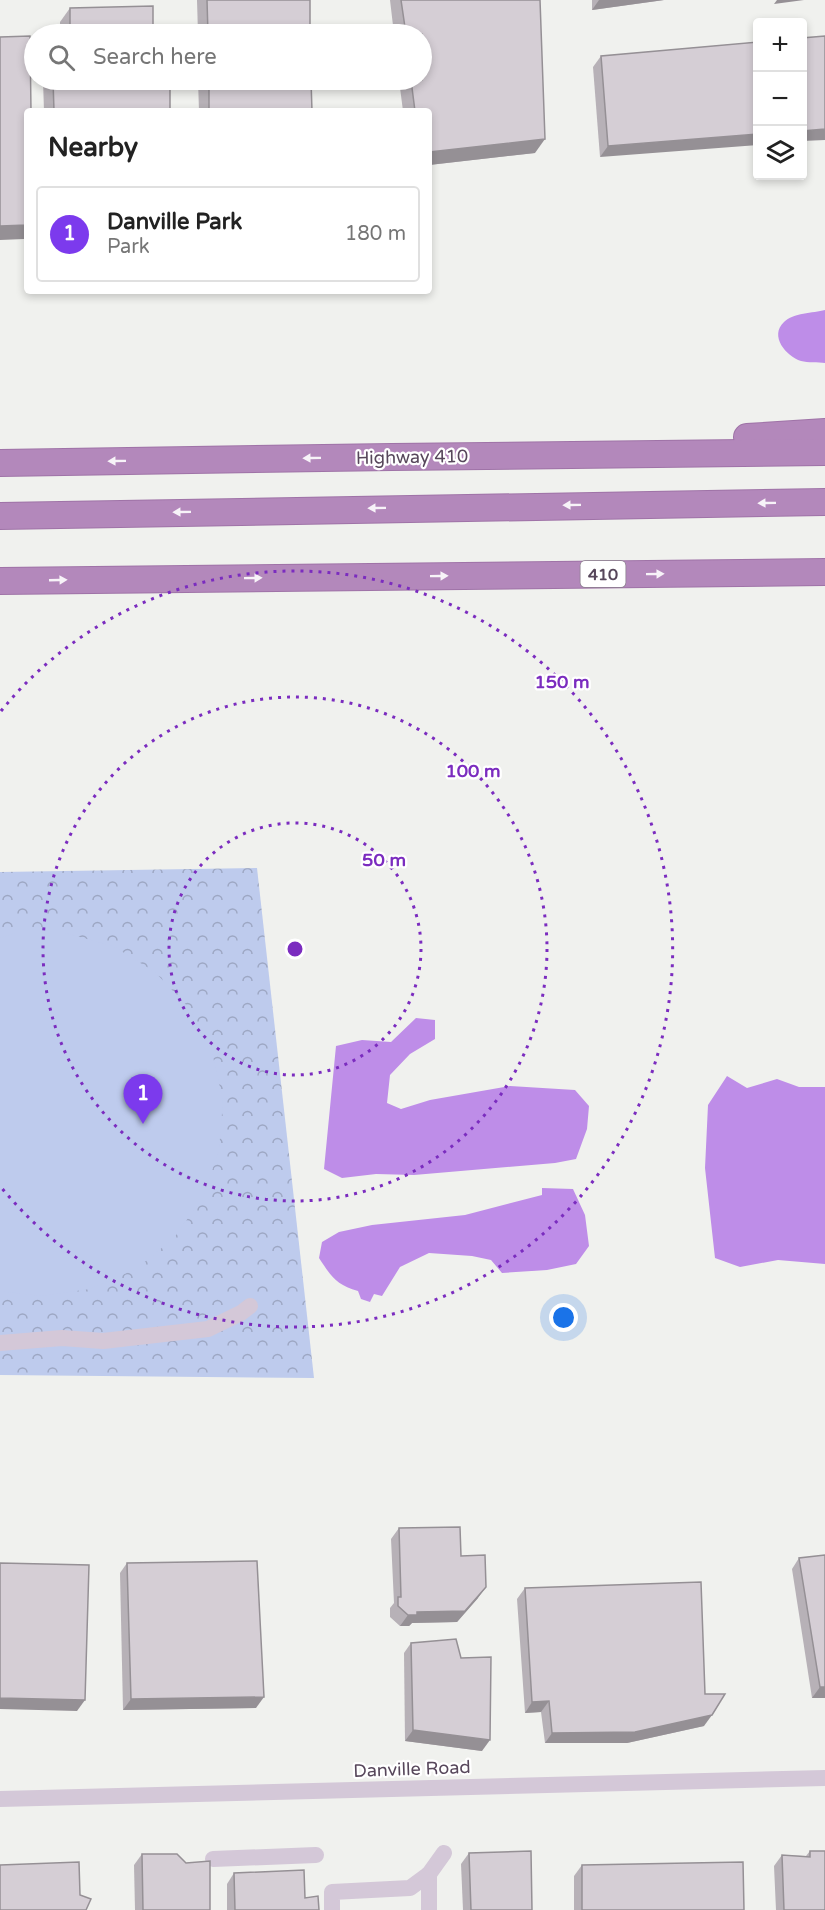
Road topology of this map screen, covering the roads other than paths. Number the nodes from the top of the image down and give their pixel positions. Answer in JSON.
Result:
{"nodes":[{"id":1,"x":825,"y":432,"type":"edge"},
{"id":2,"x":825,"y":452,"type":"edge"},
{"id":3,"x":392,"y":457,"type":"junction"},
{"id":4,"x":0,"y":463,"type":"edge"},
{"id":5,"x":825,"y":502,"type":"edge"},
{"id":6,"x":0,"y":516,"type":"edge"},
{"id":7,"x":825,"y":572,"type":"edge"},
{"id":8,"x":0,"y":581,"type":"edge"},
{"id":9,"x":250,"y":1306,"type":"dead end"},
{"id":10,"x":0,"y":1343,"type":"edge"},
{"id":11,"x":825,"y":1778,"type":"edge"},
{"id":12,"x":0,"y":1799,"type":"edge"},
{"id":13,"x":444,"y":1853,"type":"dead end"},
{"id":14,"x":316,"y":1855,"type":"dead end"},
{"id":15,"x":213,"y":1859,"type":"dead end"},
{"id":16,"x":429,"y":1875,"type":"junction"},
{"id":17,"x":332,"y":1910,"type":"edge"},
{"id":18,"x":429,"y":1910,"type":"edge"}],
"edges":[{"from":1,"to":3,"type":"highway"},
{"from":2,"to":3,"type":"highway","name":"Highway 410"},
{"from":3,"to":4,"type":"highway","name":"Highway 410","one_way":true},
{"from":5,"to":6,"type":"highway","one_way":true},
{"from":8,"to":7,"type":"highway","number":"410","one_way":true},
{"from":9,"to":10,"type":"street"},
{"from":11,"to":12,"type":"street","name":"Danville Road"},
{"from":13,"to":16,"type":"street"},
{"from":14,"to":15,"type":"street"},
{"from":16,"to":17,"type":"street"},
{"from":16,"to":18,"type":"street"}]}
